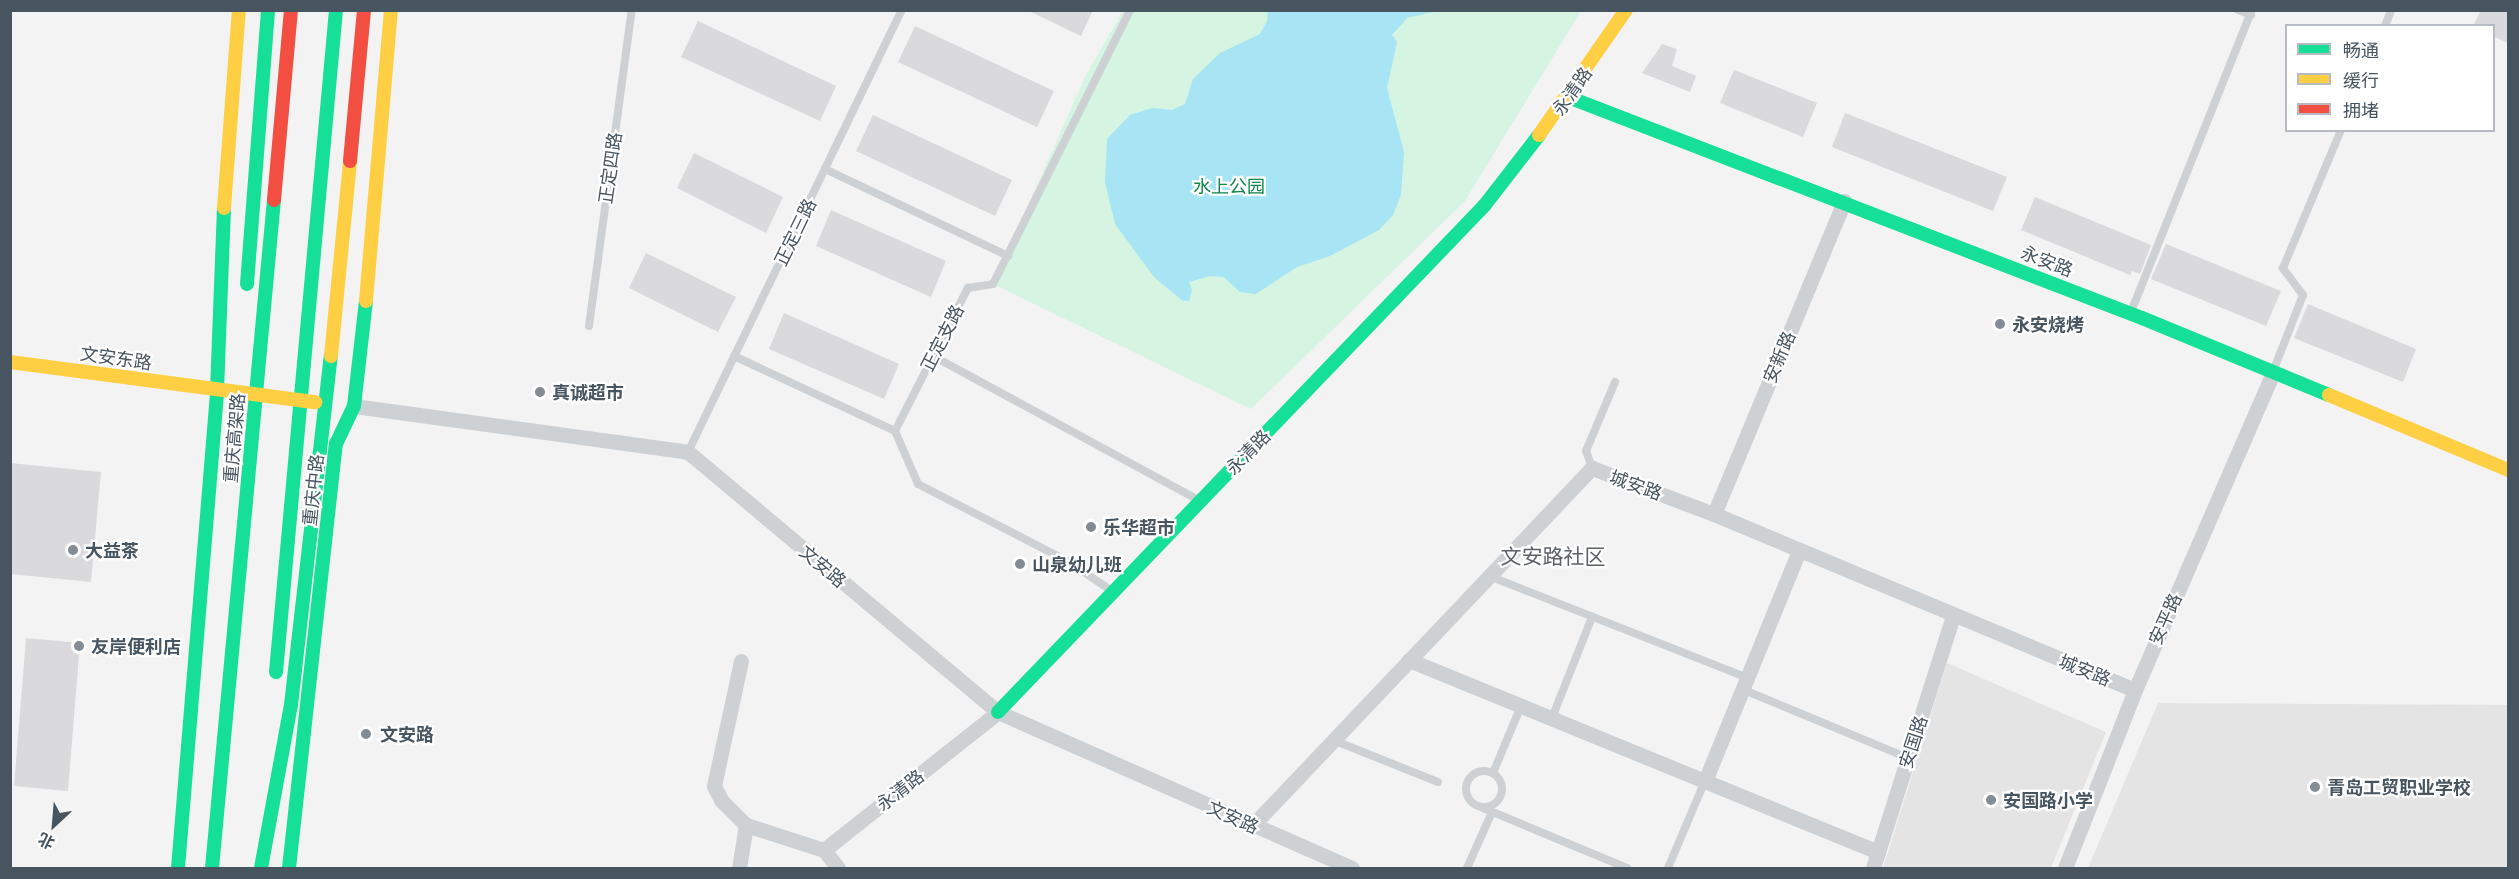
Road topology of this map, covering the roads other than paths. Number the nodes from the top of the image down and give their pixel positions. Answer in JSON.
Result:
{"nodes":[{"id":1,"x":239,"y":10,"type":"edge"},
{"id":2,"x":268,"y":10,"type":"edge"},
{"id":3,"x":291,"y":10,"type":"edge"},
{"id":4,"x":336,"y":10,"type":"edge"},
{"id":5,"x":364,"y":10,"type":"edge"},
{"id":6,"x":391,"y":10,"type":"edge"},
{"id":7,"x":632,"y":10,"type":"edge"},
{"id":8,"x":902,"y":10,"type":"edge"},
{"id":9,"x":1130,"y":10,"type":"edge"},
{"id":10,"x":1626,"y":10,"type":"edge"},
{"id":11,"x":2238,"y":10,"type":"edge"},
{"id":12,"x":2251,"y":13,"type":"edge"},
{"id":13,"x":1569,"y":97,"type":"junction"},
{"id":14,"x":2340,"y":132,"type":"edge"},
{"id":15,"x":825,"y":169,"type":"junction"},
{"id":16,"x":1844,"y":201,"type":"junction"},
{"id":17,"x":1008,"y":256,"type":"junction"},
{"id":18,"x":245,"y":305,"type":"dead end"},
{"id":19,"x":2131,"y":313,"type":"junction"},
{"id":20,"x":589,"y":326,"type":"dead end"},
{"id":21,"x":734,"y":356,"type":"junction"},
{"id":22,"x":933,"y":357,"type":"junction"},
{"id":23,"x":10,"y":362,"type":"edge"},
{"id":24,"x":2273,"y":373,"type":"junction"},
{"id":25,"x":239,"y":375,"type":"dead end"},
{"id":26,"x":1615,"y":382,"type":"dead end"},
{"id":27,"x":217,"y":390,"type":"junction"},
{"id":28,"x":354,"y":406,"type":"junction"},
{"id":29,"x":236,"y":409,"type":"dead end"},
{"id":30,"x":895,"y":431,"type":"junction"},
{"id":31,"x":687,"y":452,"type":"junction"},
{"id":32,"x":1592,"y":468,"type":"junction"},
{"id":33,"x":2508,"y":471,"type":"edge"},
{"id":34,"x":1200,"y":501,"type":"junction"},
{"id":35,"x":1714,"y":514,"type":"junction"},
{"id":36,"x":1799,"y":550,"type":"junction"},
{"id":37,"x":1489,"y":576,"type":"junction"},
{"id":38,"x":1113,"y":592,"type":"junction"},
{"id":39,"x":1592,"y":616,"type":"junction"},
{"id":40,"x":1953,"y":616,"type":"junction"},
{"id":41,"x":1409,"y":660,"type":"junction"},
{"id":42,"x":741,"y":661,"type":"dead end"},
{"id":43,"x":1746,"y":684,"type":"junction"},
{"id":44,"x":2134,"y":690,"type":"junction"},
{"id":45,"x":274,"y":693,"type":"dead end"},
{"id":46,"x":1521,"y":706,"type":"junction"},
{"id":47,"x":998,"y":712,"type":"junction"},
{"id":48,"x":1552,"y":718,"type":"junction"},
{"id":49,"x":271,"y":728,"type":"dead end"},
{"id":50,"x":209,"y":733,"type":"dead end"},
{"id":51,"x":1333,"y":740,"type":"junction"},
{"id":52,"x":1908,"y":758,"type":"junction"},
{"id":53,"x":1493,"y":773,"type":"junction"},
{"id":54,"x":1705,"y":781,"type":"junction"},
{"id":55,"x":1438,"y":782,"type":"dead end"},
{"id":56,"x":1483,"y":808,"type":"junction"},
{"id":57,"x":1492,"y":812,"type":"junction"},
{"id":58,"x":746,"y":825,"type":"junction"},
{"id":59,"x":1252,"y":826,"type":"junction"},
{"id":60,"x":824,"y":850,"type":"junction"},
{"id":61,"x":1878,"y":852,"type":"junction"},
{"id":62,"x":178,"y":868,"type":"edge"},
{"id":63,"x":211,"y":868,"type":"edge"},
{"id":64,"x":259,"y":868,"type":"edge"},
{"id":65,"x":289,"y":868,"type":"edge"},
{"id":66,"x":740,"y":868,"type":"edge"},
{"id":67,"x":838,"y":868,"type":"edge"},
{"id":68,"x":1352,"y":868,"type":"edge"},
{"id":69,"x":1467,"y":868,"type":"edge"},
{"id":70,"x":1627,"y":868,"type":"edge"},
{"id":71,"x":1668,"y":868,"type":"edge"},
{"id":72,"x":1873,"y":868,"type":"edge"},
{"id":73,"x":2065,"y":868,"type":"edge"}],
"edges":[{"from":1,"to":27,"type":"main road"},
{"from":2,"to":18,"type":"main road"},
{"from":3,"to":63,"type":"main road","name":"重庆高架路"},
{"from":4,"to":45,"type":"main road"},
{"from":5,"to":64,"type":"main road"},
{"from":6,"to":28,"type":"main road","name":"重庆中路"},
{"from":7,"to":20,"type":"lane","name":"正定四路"},
{"from":8,"to":15,"type":"lane","name":"正定三路"},
{"from":9,"to":17,"type":"lane","name":"正定支路"},
{"from":10,"to":13,"type":"main road","name":"永清路"},
{"from":11,"to":12,"type":"lane"},
{"from":12,"to":19,"type":"lane"},
{"from":13,"to":16,"type":"main road","name":"永安路"},
{"from":13,"to":34,"type":"main road","name":"永清路"},
{"from":14,"to":24,"type":"lane"},
{"from":15,"to":17,"type":"lane"},
{"from":15,"to":21,"type":"lane","name":"正定三路"},
{"from":16,"to":19,"type":"main road","name":"永安路"},
{"from":16,"to":35,"type":"street","name":"安新路"},
{"from":17,"to":22,"type":"lane","name":"正定支路"},
{"from":19,"to":24,"type":"main road","name":"永安路"},
{"from":21,"to":30,"type":"lane"},
{"from":21,"to":31,"type":"lane","name":"正定三路"},
{"from":22,"to":30,"type":"lane","name":"正定支路"},
{"from":22,"to":34,"type":"lane"},
{"from":23,"to":27,"type":"main road","name":"文安东路"},
{"from":24,"to":33,"type":"main road","name":"永安路"},
{"from":24,"to":44,"type":"street","name":"安平路"},
{"from":25,"to":29,"type":"main road"},
{"from":26,"to":32,"type":"lane"},
{"from":27,"to":28,"type":"main road"},
{"from":27,"to":62,"type":"main road"},
{"from":28,"to":31,"type":"street"},
{"from":28,"to":65,"type":"main road","name":"重庆中路"},
{"from":30,"to":38,"type":"lane"},
{"from":31,"to":47,"type":"street","name":"文安路"},
{"from":32,"to":35,"type":"street","name":"城安路"},
{"from":32,"to":37,"type":"street","name":"城安路"},
{"from":34,"to":38,"type":"main road","name":"永清路"},
{"from":35,"to":36,"type":"street","name":"城安路"},
{"from":36,"to":40,"type":"street","name":"城安路"},
{"from":36,"to":43,"type":"street"},
{"from":37,"to":39,"type":"lane"},
{"from":37,"to":41,"type":"street","name":"城安路"},
{"from":38,"to":47,"type":"main road","name":"永清路"},
{"from":39,"to":43,"type":"lane"},
{"from":39,"to":48,"type":"lane"},
{"from":40,"to":44,"type":"street","name":"城安路"},
{"from":40,"to":52,"type":"street","name":"安国路"},
{"from":41,"to":46,"type":"street"},
{"from":41,"to":51,"type":"street","name":"城安路"},
{"from":42,"to":58,"type":"street"},
{"from":43,"to":52,"type":"lane"},
{"from":43,"to":54,"type":"street"},
{"from":44,"to":73,"type":"street","name":"安平路"},
{"from":46,"to":48,"type":"street"},
{"from":46,"to":53,"type":"lane"},
{"from":47,"to":59,"type":"street","name":"文安路"},
{"from":47,"to":60,"type":"street","name":"永清路"},
{"from":48,"to":54,"type":"street"},
{"from":49,"to":64,"type":"main road"},
{"from":50,"to":63,"type":"main road"},
{"from":51,"to":55,"type":"lane"},
{"from":51,"to":59,"type":"street","name":"城安路"},
{"from":52,"to":61,"type":"street","name":"安国路"},
{"from":53,"to":56,"type":"lane"},
{"from":53,"to":56,"type":"lane"},
{"from":54,"to":61,"type":"street"},
{"from":54,"to":71,"type":"lane"},
{"from":56,"to":57,"type":"lane"},
{"from":57,"to":69,"type":"lane"},
{"from":57,"to":70,"type":"lane"},
{"from":58,"to":60,"type":"street"},
{"from":58,"to":66,"type":"street"},
{"from":59,"to":68,"type":"street","name":"文安路"},
{"from":60,"to":67,"type":"street"},
{"from":61,"to":72,"type":"street","name":"安国路"}]}
